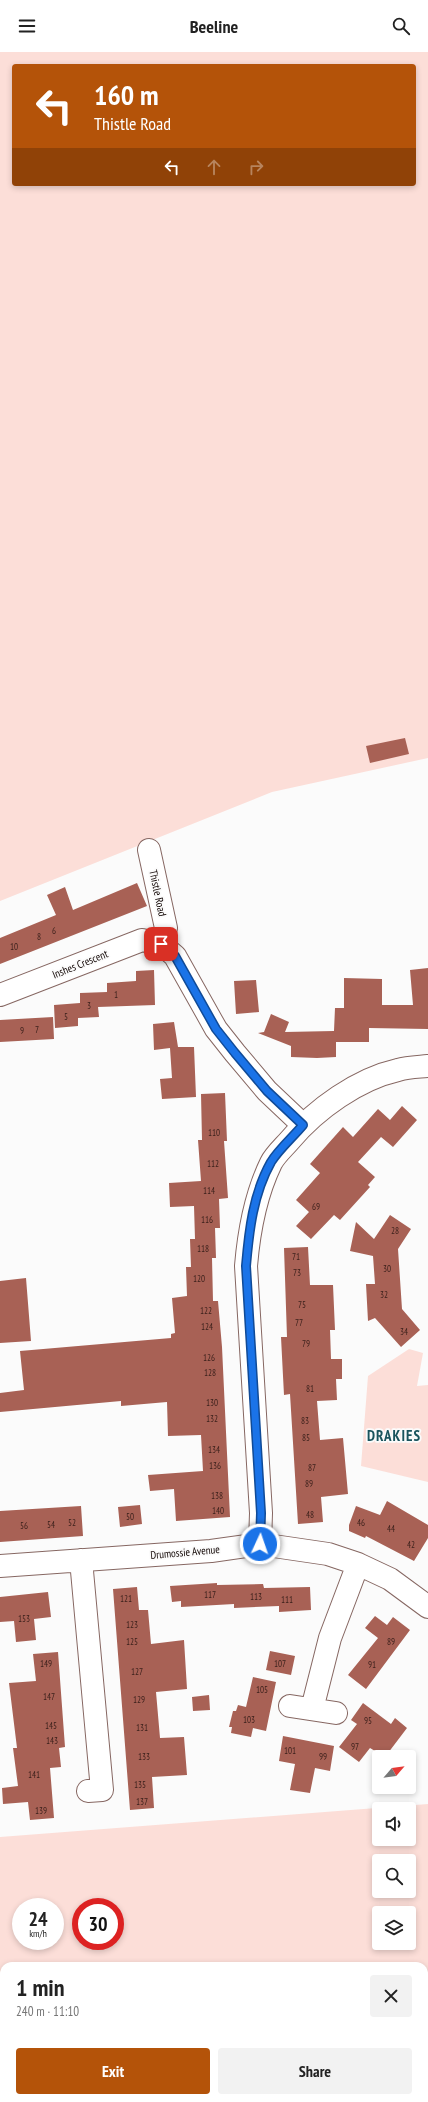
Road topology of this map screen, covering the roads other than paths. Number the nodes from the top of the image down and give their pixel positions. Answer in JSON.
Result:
{"nodes":[{"id":1,"x":150,"y":850,"type":"dead end"},
{"id":2,"x":161,"y":944,"type":"junction"},
{"id":3,"x":0,"y":995,"type":"edge"},
{"id":4,"x":428,"y":1066,"type":"edge"},
{"id":5,"x":303,"y":1125,"type":"junction"},
{"id":6,"x":260,"y":1544,"type":"junction"},
{"id":7,"x":81,"y":1560,"type":"junction"},
{"id":8,"x":358,"y":1564,"type":"junction"},
{"id":9,"x":0,"y":1566,"type":"edge"},
{"id":10,"x":428,"y":1607,"type":"edge"},
{"id":11,"x":290,"y":1706,"type":"dead end"},
{"id":12,"x":312,"y":1709,"type":"junction"},
{"id":13,"x":336,"y":1713,"type":"dead end"},
{"id":14,"x":88,"y":1791,"type":"dead end"}],
"edges":[{"from":1,"to":2,"type":"street","name":"Thistle Road"},
{"from":2,"to":3,"type":"street","name":"Inshes Crescent"},
{"from":2,"to":5,"type":"street"},
{"from":4,"to":5,"type":"street"},
{"from":5,"to":6,"type":"street"},
{"from":6,"to":7,"type":"street","name":"Drumossie Avenue"},
{"from":6,"to":8,"type":"street","name":"Drumossie Avenue"},
{"from":7,"to":9,"type":"street","name":"Drumossie Avenue"},
{"from":7,"to":14,"type":"street"},
{"from":8,"to":10,"type":"street","name":"Drumossie Avenue"},
{"from":8,"to":12,"type":"street"},
{"from":11,"to":12,"type":"street"},
{"from":12,"to":13,"type":"street"}]}
